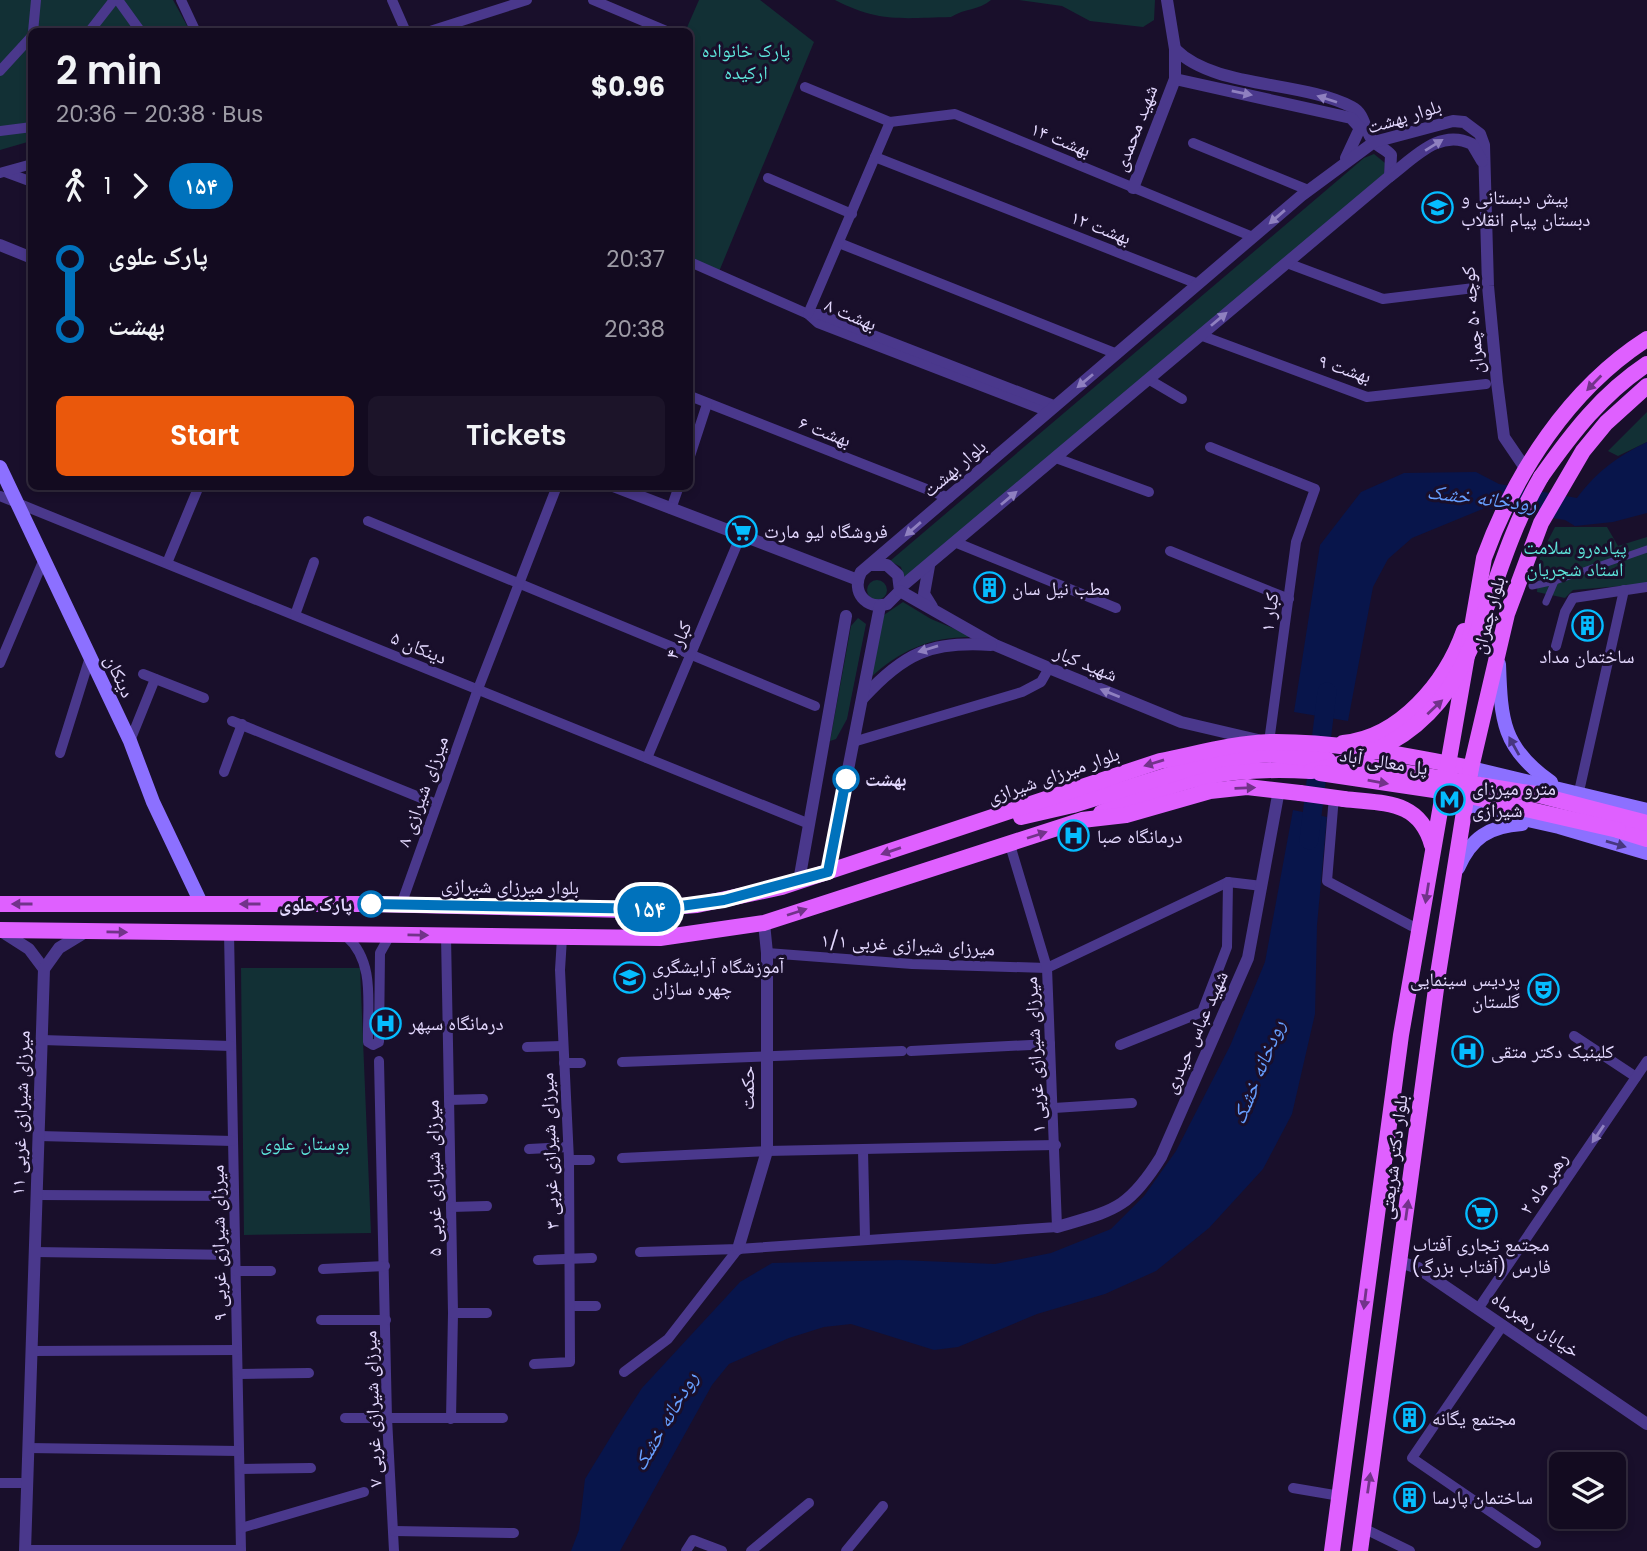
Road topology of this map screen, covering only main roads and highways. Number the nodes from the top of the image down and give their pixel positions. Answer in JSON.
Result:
{"nodes":[{"id":1,"x":1647,"y":340,"type":"edge"},
{"id":2,"x":1647,"y":364,"type":"edge"},
{"id":3,"x":1647,"y":386,"type":"edge"},
{"id":4,"x":0,"y":467,"type":"edge"},
{"id":5,"x":1475,"y":599,"type":"junction"},
{"id":6,"x":1499,"y":657,"type":"junction"},
{"id":7,"x":1460,"y":695,"type":"junction"},
{"id":8,"x":1487,"y":698,"type":"junction"},
{"id":9,"x":1336,"y":749,"type":"junction"},
{"id":10,"x":1403,"y":756,"type":"junction"},
{"id":11,"x":1446,"y":764,"type":"junction"},
{"id":12,"x":1471,"y":768,"type":"junction"},
{"id":13,"x":1311,"y":771,"type":"junction"},
{"id":14,"x":1563,"y":791,"type":"junction"},
{"id":15,"x":1440,"y":801,"type":"junction"},
{"id":16,"x":1394,"y":806,"type":"junction"},
{"id":17,"x":1465,"y":806,"type":"junction"},
{"id":18,"x":1647,"y":810,"type":"edge"},
{"id":19,"x":1496,"y":813,"type":"junction"},
{"id":20,"x":1082,"y":820,"type":"junction"},
{"id":21,"x":1537,"y":823,"type":"junction"},
{"id":22,"x":1647,"y":823,"type":"edge"},
{"id":23,"x":929,"y":838,"type":"junction"},
{"id":24,"x":1647,"y":839,"type":"edge"},
{"id":25,"x":1432,"y":846,"type":"junction"},
{"id":26,"x":1647,"y":852,"type":"edge"},
{"id":27,"x":1455,"y":874,"type":"junction"},
{"id":28,"x":201,"y":903,"type":"junction"},
{"id":29,"x":0,"y":904,"type":"edge"},
{"id":30,"x":0,"y":930,"type":"edge"},
{"id":31,"x":1401,"y":1035,"type":"junction"},
{"id":32,"x":1429,"y":1040,"type":"junction"},
{"id":33,"x":1397,"y":1064,"type":"junction"},
{"id":34,"x":1425,"y":1070,"type":"junction"},
{"id":35,"x":1332,"y":1551,"type":"edge"},
{"id":36,"x":1360,"y":1551,"type":"edge"}],
"edges":[{"from":1,"to":5,"type":"main road","name":"بلوار چمران","one_way":true},
{"from":13,"to":2,"type":"main road","name":"پل معالی آباد","one_way":true,"bridge":true},
{"from":3,"to":6,"type":"main road","name":"بلوار چمران"},
{"from":4,"to":28,"type":"main road","name":"دینکان"},
{"from":5,"to":7,"type":"main road","name":"بلوار چمران"},
{"from":5,"to":9,"type":"main road","name":"بلوار چمران"},
{"from":6,"to":8,"type":"main road","name":"بلوار چمران"},
{"from":14,"to":6,"type":"main road","one_way":true},
{"from":7,"to":8,"type":"main road"},
{"from":7,"to":11,"type":"main road","name":"بلوار چمران"},
{"from":8,"to":12,"type":"main road","name":"بلوار چمران"},
{"from":9,"to":10,"type":"main road"},
{"from":9,"to":22,"type":"main road","name":"پل معالی آباد","bridge":true},
{"from":9,"to":23,"type":"main road"},
{"from":9,"to":23,"type":"main road","name":"بلوار میرزای شیرازی","one_way":true},
{"from":10,"to":11,"type":"main road"},
{"from":10,"to":16,"type":"main road"},
{"from":11,"to":12,"type":"main road"},
{"from":11,"to":15,"type":"main road","name":"بلوار چمران"},
{"from":12,"to":14,"type":"main road"},
{"from":12,"to":17,"type":"main road","name":"بلوار دکتر شریعتی"},
{"from":13,"to":20,"type":"main road"},
{"from":13,"to":24,"type":"main road","name":"پل معالی آباد","one_way":true,"bridge":true},
{"from":14,"to":18,"type":"main road"},
{"from":14,"to":19,"type":"main road"},
{"from":15,"to":17,"type":"main road"},
{"from":15,"to":25,"type":"main road","name":"بلوار دکتر شریعتی"},
{"from":20,"to":16,"type":"main road","one_way":true,"bridge":true},
{"from":16,"to":25,"type":"main road"},
{"from":17,"to":19,"type":"main road"},
{"from":17,"to":27,"type":"main road","name":"بلوار دکتر شریعتی"},
{"from":19,"to":21,"type":"main road"},
{"from":30,"to":20,"type":"main road","one_way":true},
{"from":21,"to":26,"type":"main road","one_way":true},
{"from":21,"to":27,"type":"main road"},
{"from":23,"to":28,"type":"main road","name":"بلوار میرزای شیرازی","one_way":true},
{"from":25,"to":31,"type":"main road","name":"بلوار دکتر شریعتی","one_way":true},
{"from":27,"to":32,"type":"main road","name":"بلوار دکتر شریعتی"},
{"from":28,"to":29,"type":"main road","name":"بلوار میرزای شیرازی","one_way":true},
{"from":31,"to":32,"type":"main road"},
{"from":31,"to":33,"type":"main road","name":"بلوار دکتر شریعتی"},
{"from":32,"to":34,"type":"main road","name":"بلوار دکتر شریعتی"},
{"from":33,"to":34,"type":"main road"},
{"from":33,"to":35,"type":"main road","name":"بلوار دکتر شریعتی","one_way":true},
{"from":36,"to":34,"type":"main road","name":"بلوار دکتر شریعتی","one_way":true}]}
